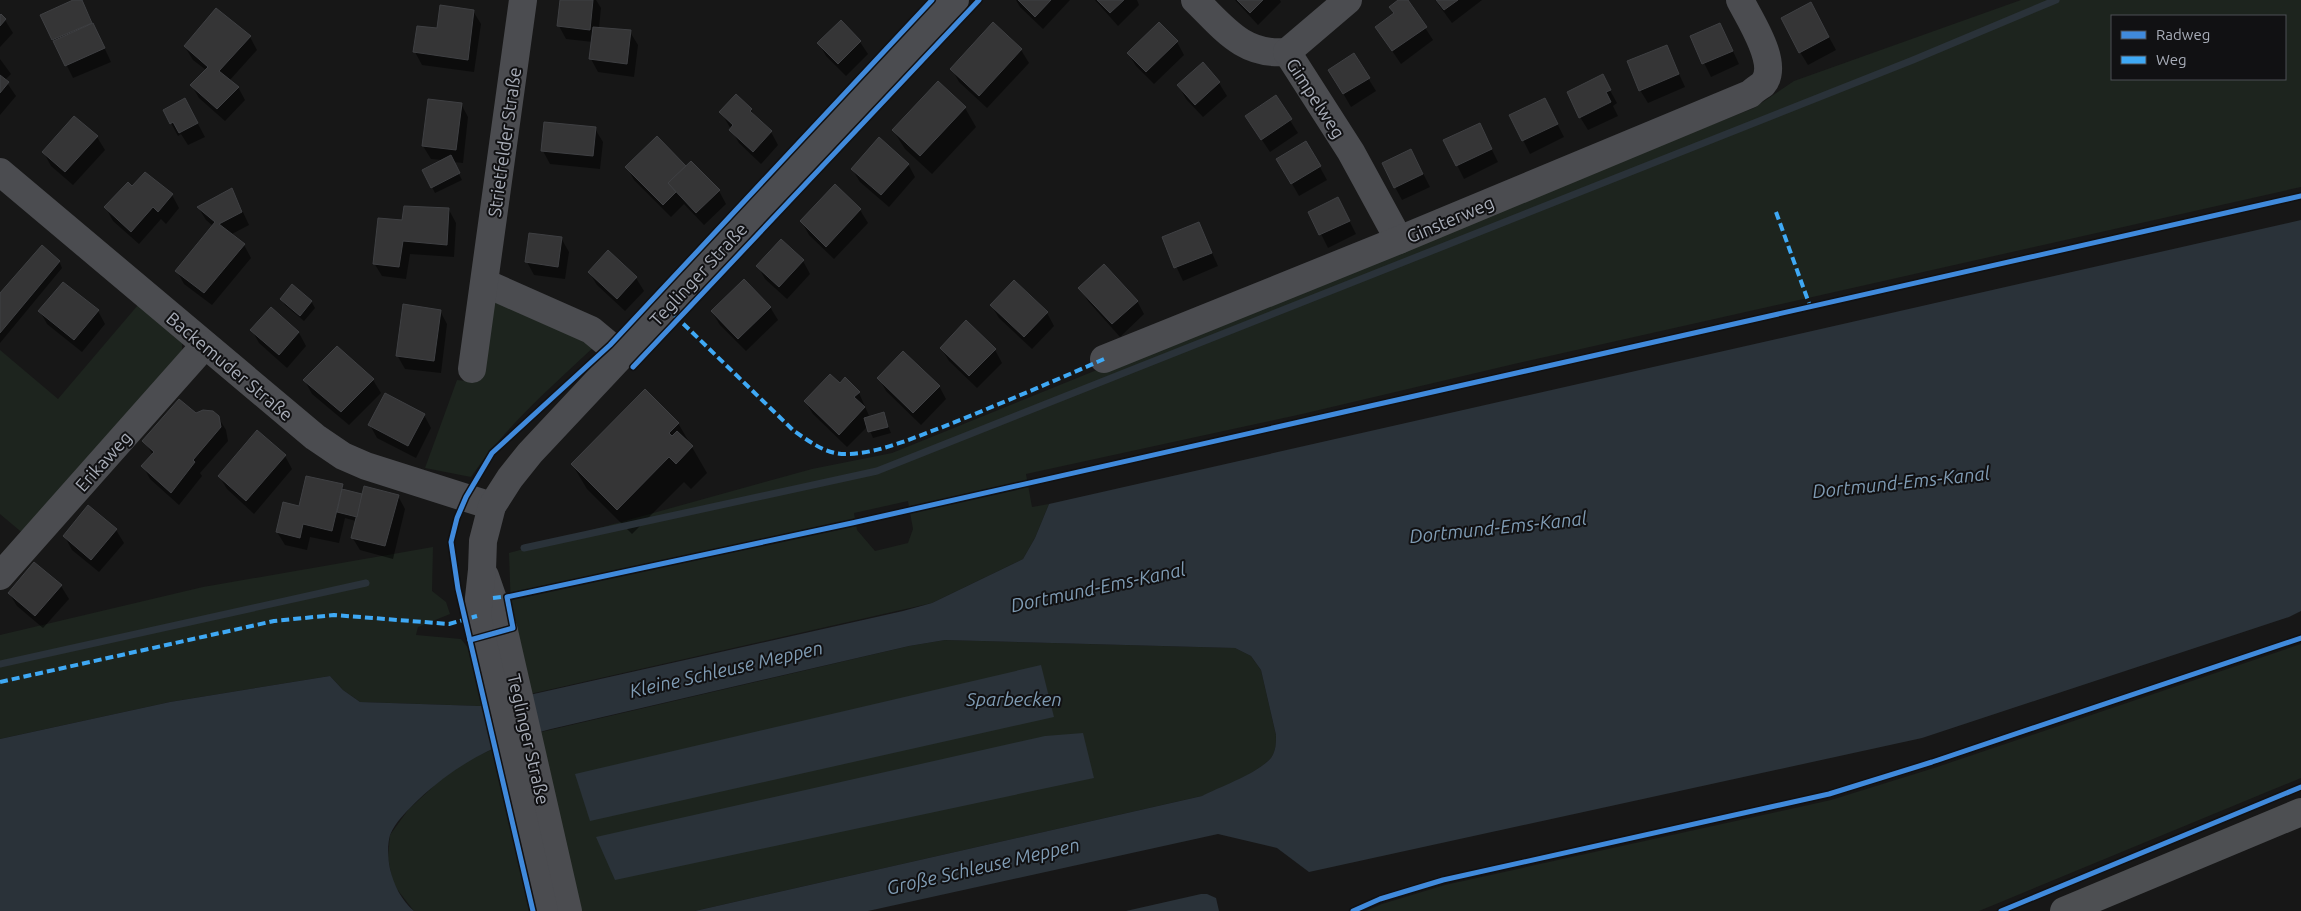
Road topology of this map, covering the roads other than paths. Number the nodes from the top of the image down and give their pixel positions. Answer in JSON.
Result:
{"nodes":[{"id":1,"x":523,"y":0,"type":"edge"},
{"id":2,"x":955,"y":0,"type":"edge"},
{"id":3,"x":1195,"y":0,"type":"edge"},
{"id":4,"x":1348,"y":0,"type":"edge"},
{"id":5,"x":1740,"y":0,"type":"edge"},
{"id":6,"x":1287,"y":52,"type":"junction"},
{"id":7,"x":0,"y":172,"type":"edge"},
{"id":8,"x":1399,"y":240,"type":"junction"},
{"id":9,"x":485,"y":284,"type":"junction"},
{"id":10,"x":205,"y":346,"type":"junction"},
{"id":11,"x":621,"y":355,"type":"junction"},
{"id":12,"x":1104,"y":358,"type":"dead end"},
{"id":13,"x":472,"y":369,"type":"dead end"},
{"id":14,"x":492,"y":506,"type":"junction"},
{"id":15,"x":482,"y":570,"type":"junction"},
{"id":16,"x":0,"y":576,"type":"edge"},
{"id":17,"x":2301,"y":812,"type":"edge"},
{"id":18,"x":544,"y":911,"type":"edge"},
{"id":19,"x":568,"y":911,"type":"edge"},
{"id":20,"x":2064,"y":911,"type":"edge"}],
"edges":[{"from":1,"to":9,"type":"street","name":"Strietfelder Straße"},
{"from":2,"to":11,"type":"street","name":"Teglinger Straße"},
{"from":3,"to":6,"type":"street","name":"Gimpelweg"},
{"from":4,"to":6,"type":"street"},
{"from":5,"to":8,"type":"street","name":"Ginsterweg"},
{"from":6,"to":8,"type":"street","name":"Gimpelweg"},
{"from":7,"to":10,"type":"street","name":"Backemuder Straße"},
{"from":8,"to":12,"type":"street","name":"Ginsterweg"},
{"from":9,"to":11,"type":"street"},
{"from":9,"to":13,"type":"street","name":"Strietfelder Straße"},
{"from":10,"to":14,"type":"street","name":"Backemuder Straße"},
{"from":10,"to":16,"type":"street","name":"Erikaweg"},
{"from":11,"to":14,"type":"street","name":"Teglinger Straße"},
{"from":14,"to":15,"type":"street","name":"Teglinger Straße"},
{"from":15,"to":18,"type":"street","name":"Teglinger Straße"},
{"from":15,"to":19,"type":"street","name":"Teglinger Straße"},
{"from":17,"to":20,"type":"main road"}]}
